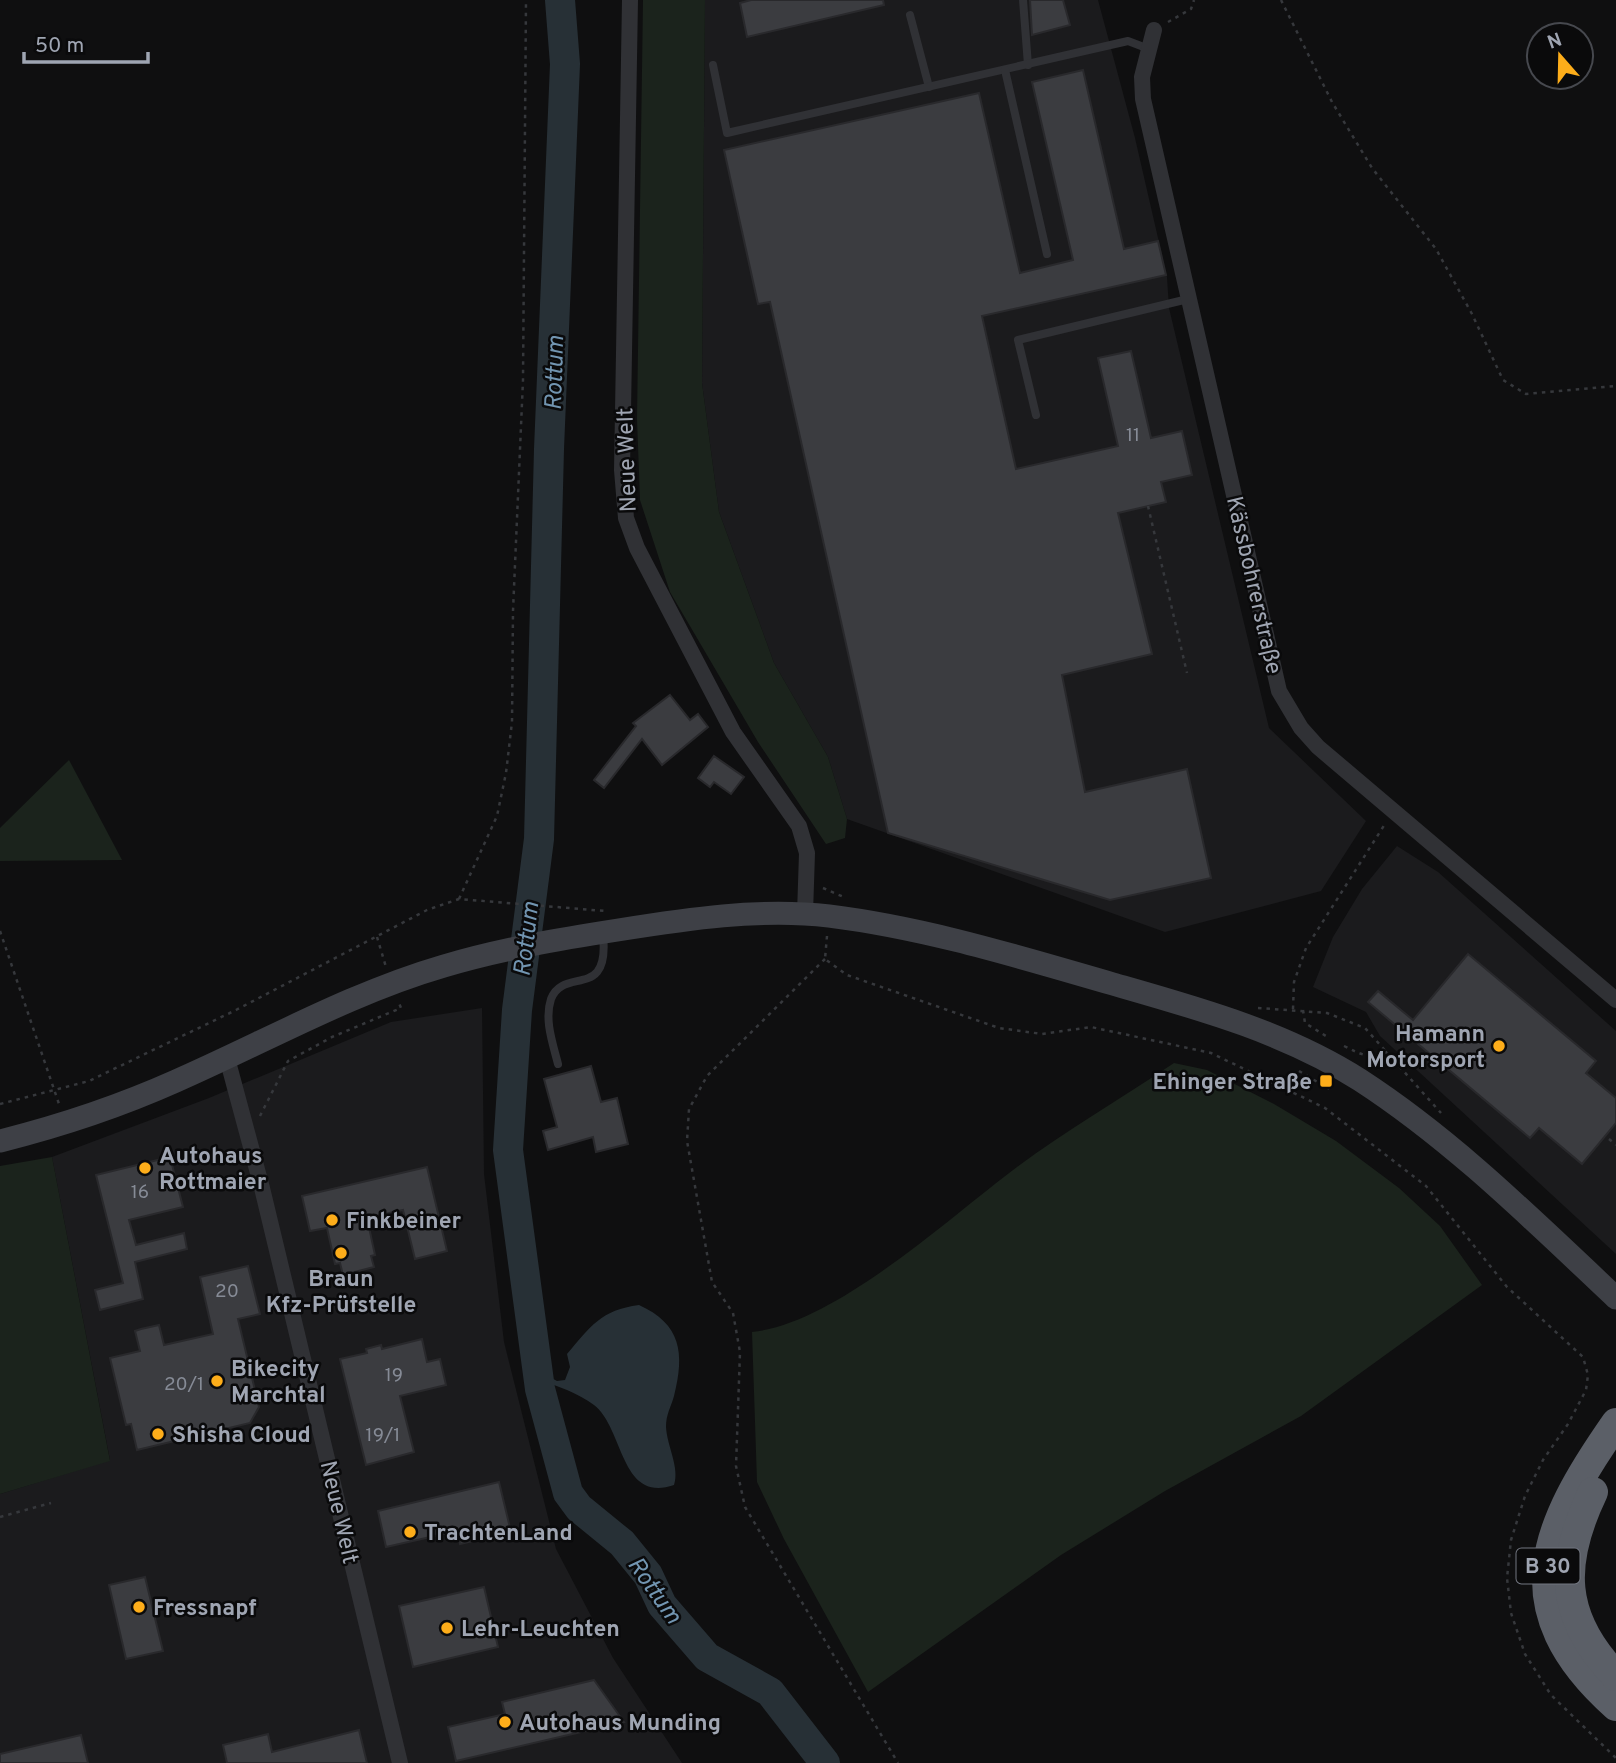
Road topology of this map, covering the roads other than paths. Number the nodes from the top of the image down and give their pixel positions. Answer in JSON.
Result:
{"nodes":[{"id":1,"x":630,"y":0,"type":"edge"},
{"id":2,"x":1023,"y":0,"type":"edge"},
{"id":3,"x":910,"y":15,"type":"dead end"},
{"id":4,"x":1154,"y":30,"type":"road end"},
{"id":5,"x":1149,"y":49,"type":"junction"},
{"id":6,"x":713,"y":65,"type":"dead end"},
{"id":7,"x":1028,"y":65,"type":"junction"},
{"id":8,"x":1005,"y":70,"type":"junction"},
{"id":9,"x":929,"y":87,"type":"junction"},
{"id":10,"x":1047,"y":254,"type":"dead end"},
{"id":11,"x":1188,"y":299,"type":"junction"},
{"id":12,"x":1036,"y":415,"type":"dead end"},
{"id":13,"x":805,"y":914,"type":"junction"},
{"id":14,"x":602,"y":932,"type":"junction"},
{"id":15,"x":1616,"y":1000,"type":"edge"},
{"id":16,"x":227,"y":1058,"type":"junction"},
{"id":17,"x":558,"y":1064,"type":"dead end"},
{"id":18,"x":0,"y":1141,"type":"edge"},
{"id":19,"x":1616,"y":1298,"type":"edge"},
{"id":20,"x":1616,"y":1423,"type":"edge"},
{"id":21,"x":1616,"y":1456,"type":"edge"},
{"id":22,"x":1616,"y":1676,"type":"edge"},
{"id":23,"x":1616,"y":1706,"type":"edge"},
{"id":24,"x":400,"y":1763,"type":"edge"}],
"edges":[{"from":1,"to":13,"type":"street","name":"Neue Welt"},
{"from":2,"to":7,"type":"lane"},
{"from":3,"to":9,"type":"lane"},
{"from":4,"to":5,"type":"street","name":"Kässbohrerstraße"},
{"from":5,"to":7,"type":"lane"},
{"from":5,"to":11,"type":"street","name":"Kässbohrerstraße"},
{"from":6,"to":9,"type":"lane"},
{"from":7,"to":8,"type":"lane"},
{"from":8,"to":9,"type":"lane"},
{"from":8,"to":10,"type":"lane"},
{"from":11,"to":12,"type":"lane"},
{"from":11,"to":15,"type":"street","name":"Kässbohrerstraße"},
{"from":13,"to":14,"type":"main road"},
{"from":13,"to":19,"type":"main road"},
{"from":14,"to":16,"type":"main road"},
{"from":14,"to":17,"type":"lane"},
{"from":16,"to":18,"type":"main road"},
{"from":16,"to":24,"type":"street","name":"Neue Welt"},
{"from":20,"to":23,"type":"highway","number":"B 30"},
{"from":21,"to":22,"type":"highway"}]}
